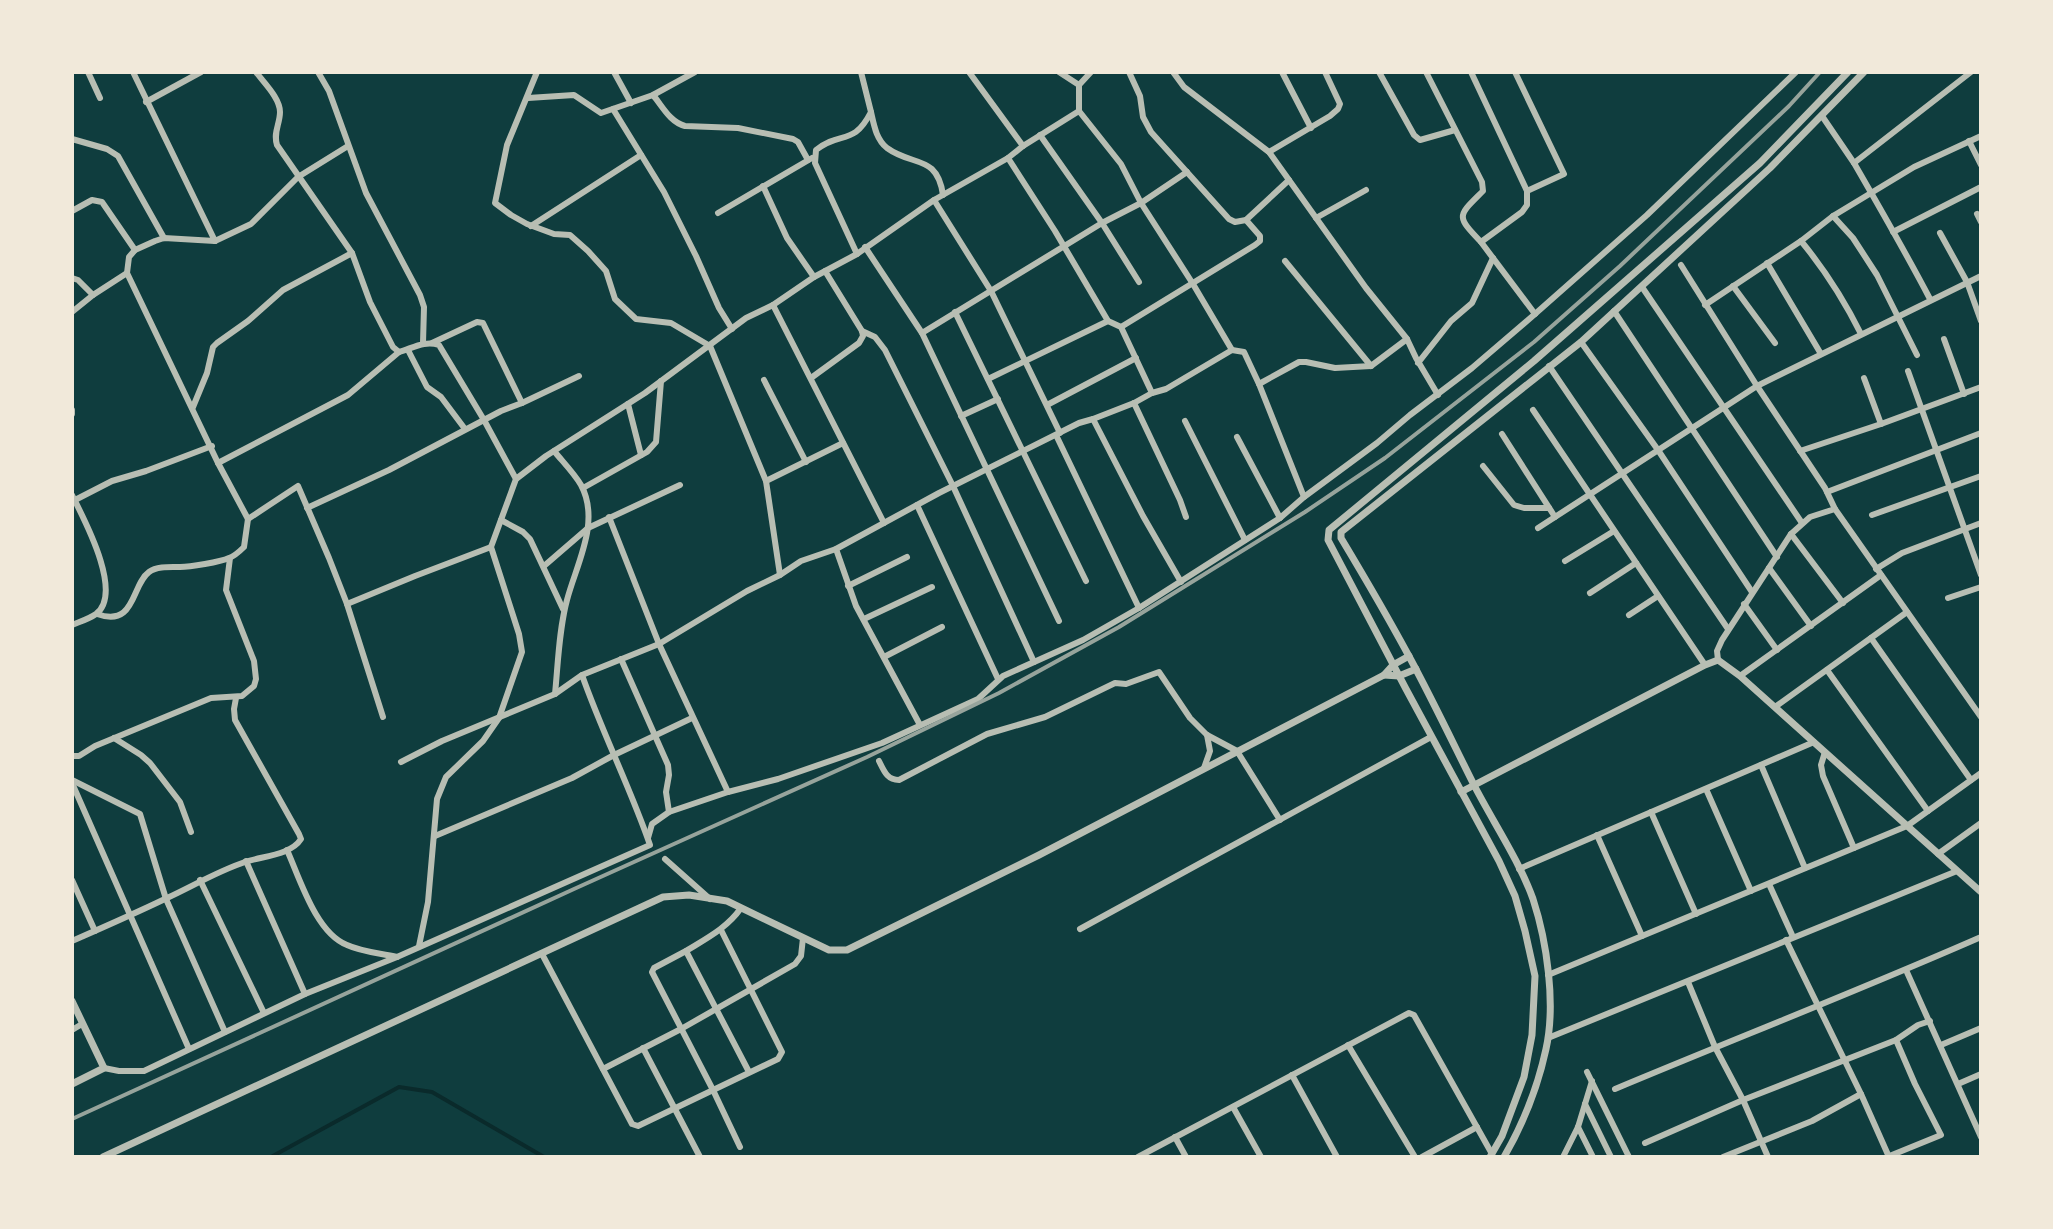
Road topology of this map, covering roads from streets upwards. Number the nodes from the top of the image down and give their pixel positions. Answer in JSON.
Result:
{"nodes":[{"id":1,"x":88,"y":72,"type":"edge"},
{"id":2,"x":133,"y":72,"type":"edge"},
{"id":3,"x":181,"y":72,"type":"edge"},
{"id":4,"x":201,"y":72,"type":"edge"},
{"id":5,"x":256,"y":72,"type":"edge"},
{"id":6,"x":318,"y":72,"type":"edge"},
{"id":7,"x":537,"y":72,"type":"edge"},
{"id":8,"x":614,"y":72,"type":"edge"},
{"id":9,"x":695,"y":72,"type":"edge"},
{"id":10,"x":861,"y":72,"type":"edge"},
{"id":11,"x":969,"y":72,"type":"edge"},
{"id":12,"x":1059,"y":72,"type":"edge"},
{"id":13,"x":1091,"y":72,"type":"edge"},
{"id":14,"x":1129,"y":72,"type":"edge"},
{"id":15,"x":1173,"y":72,"type":"edge"},
{"id":16,"x":1282,"y":72,"type":"edge"},
{"id":17,"x":1325,"y":72,"type":"edge"},
{"id":18,"x":1379,"y":72,"type":"edge"},
{"id":19,"x":1426,"y":72,"type":"edge"},
{"id":20,"x":1471,"y":72,"type":"edge"},
{"id":21,"x":1515,"y":72,"type":"edge"},
{"id":22,"x":1796,"y":72,"type":"edge"},
{"id":23,"x":1848,"y":72,"type":"edge"},
{"id":24,"x":1864,"y":72,"type":"edge"},
{"id":25,"x":1971,"y":72,"type":"edge"},
{"id":26,"x":185,"y":80,"type":"junction"},
{"id":27,"x":1079,"y":85,"type":"junction"},
{"id":28,"x":653,"y":95,"type":"junction"},
{"id":29,"x":100,"y":98,"type":"dead end"},
{"id":30,"x":528,"y":98,"type":"junction"},
{"id":31,"x":146,"y":102,"type":"junction"},
{"id":32,"x":631,"y":103,"type":"junction"},
{"id":33,"x":613,"y":109,"type":"junction"},
{"id":34,"x":1079,"y":111,"type":"junction"},
{"id":35,"x":871,"y":112,"type":"junction"},
{"id":36,"x":1822,"y":116,"type":"junction"},
{"id":37,"x":1311,"y":128,"type":"junction"},
{"id":38,"x":1455,"y":130,"type":"junction"},
{"id":39,"x":1040,"y":135,"type":"junction"},
{"id":40,"x":1981,"y":136,"type":"edge"},
{"id":41,"x":72,"y":139,"type":"edge"},
{"id":42,"x":1969,"y":141,"type":"junction"},
{"id":43,"x":348,"y":146,"type":"junction"},
{"id":44,"x":1023,"y":146,"type":"junction"},
{"id":45,"x":1269,"y":152,"type":"junction"},
{"id":46,"x":641,"y":155,"type":"junction"},
{"id":47,"x":816,"y":156,"type":"junction"},
{"id":48,"x":1008,"y":158,"type":"junction"},
{"id":49,"x":808,"y":160,"type":"junction"},
{"id":50,"x":1854,"y":163,"type":"junction"},
{"id":51,"x":1981,"y":165,"type":"edge"},
{"id":52,"x":1187,"y":172,"type":"junction"},
{"id":53,"x":298,"y":177,"type":"junction"},
{"id":54,"x":1289,"y":180,"type":"junction"},
{"id":55,"x":763,"y":186,"type":"junction"},
{"id":56,"x":1981,"y":187,"type":"edge"},
{"id":57,"x":1366,"y":190,"type":"dead end"},
{"id":58,"x":1527,"y":191,"type":"junction"},
{"id":59,"x":1872,"y":194,"type":"junction"},
{"id":60,"x":943,"y":195,"type":"junction"},
{"id":61,"x":934,"y":200,"type":"junction"},
{"id":62,"x":1141,"y":203,"type":"junction"},
{"id":63,"x":72,"y":211,"type":"edge"},
{"id":64,"x":718,"y":213,"type":"dead end"},
{"id":65,"x":1977,"y":214,"type":"dead end"},
{"id":66,"x":1833,"y":216,"type":"junction"},
{"id":67,"x":1316,"y":218,"type":"junction"},
{"id":68,"x":1246,"y":220,"type":"junction"},
{"id":69,"x":1981,"y":222,"type":"edge"},
{"id":70,"x":1102,"y":223,"type":"junction"},
{"id":71,"x":531,"y":226,"type":"junction"},
{"id":72,"x":1893,"y":232,"type":"junction"},
{"id":73,"x":1940,"y":233,"type":"dead end"},
{"id":74,"x":164,"y":238,"type":"junction"},
{"id":75,"x":215,"y":241,"type":"junction"},
{"id":76,"x":1801,"y":241,"type":"junction"},
{"id":77,"x":1481,"y":242,"type":"junction"},
{"id":78,"x":865,"y":247,"type":"junction"},
{"id":79,"x":1064,"y":247,"type":"junction"},
{"id":80,"x":135,"y":250,"type":"junction"},
{"id":81,"x":352,"y":253,"type":"junction"},
{"id":82,"x":857,"y":254,"type":"junction"},
{"id":83,"x":1493,"y":258,"type":"junction"},
{"id":84,"x":1285,"y":261,"type":"dead end"},
{"id":85,"x":1767,"y":263,"type":"junction"},
{"id":86,"x":1681,"y":265,"type":"dead end"},
{"id":87,"x":825,"y":271,"type":"junction"},
{"id":88,"x":127,"y":273,"type":"junction"},
{"id":89,"x":1981,"y":276,"type":"edge"},
{"id":90,"x":814,"y":277,"type":"junction"},
{"id":91,"x":72,"y":278,"type":"edge"},
{"id":92,"x":1139,"y":282,"type":"dead end"},
{"id":93,"x":1967,"y":282,"type":"junction"},
{"id":94,"x":1193,"y":284,"type":"junction"},
{"id":95,"x":1733,"y":286,"type":"junction"},
{"id":96,"x":1642,"y":287,"type":"junction"},
{"id":97,"x":991,"y":291,"type":"junction"},
{"id":98,"x":93,"y":295,"type":"junction"},
{"id":99,"x":1930,"y":299,"type":"junction"},
{"id":100,"x":773,"y":305,"type":"junction"},
{"id":101,"x":1705,"y":305,"type":"junction"},
{"id":102,"x":1614,"y":311,"type":"junction"},
{"id":103,"x":72,"y":312,"type":"edge"},
{"id":104,"x":955,"y":312,"type":"junction"},
{"id":105,"x":1535,"y":314,"type":"junction"},
{"id":106,"x":1896,"y":316,"type":"junction"},
{"id":107,"x":1108,"y":321,"type":"junction"},
{"id":108,"x":1981,"y":321,"type":"edge"},
{"id":109,"x":1121,"y":327,"type":"junction"},
{"id":110,"x":732,"y":329,"type":"junction"},
{"id":111,"x":862,"y":331,"type":"junction"},
{"id":112,"x":922,"y":333,"type":"junction"},
{"id":113,"x":1861,"y":334,"type":"junction"},
{"id":114,"x":1407,"y":339,"type":"junction"},
{"id":115,"x":1944,"y":339,"type":"dead end"},
{"id":116,"x":1581,"y":342,"type":"junction"},
{"id":117,"x":423,"y":343,"type":"junction"},
{"id":118,"x":432,"y":343,"type":"junction"},
{"id":119,"x":1775,"y":343,"type":"dead end"},
{"id":120,"x":710,"y":346,"type":"junction"},
{"id":121,"x":408,"y":350,"type":"junction"},
{"id":122,"x":1232,"y":350,"type":"junction"},
{"id":123,"x":399,"y":352,"type":"junction"},
{"id":124,"x":1821,"y":354,"type":"junction"},
{"id":125,"x":1917,"y":355,"type":"dead end"},
{"id":126,"x":1136,"y":358,"type":"junction"},
{"id":127,"x":1026,"y":362,"type":"junction"},
{"id":128,"x":1418,"y":363,"type":"junction"},
{"id":129,"x":1371,"y":366,"type":"junction"},
{"id":130,"x":1549,"y":366,"type":"junction"},
{"id":131,"x":1908,"y":371,"type":"dead end"},
{"id":132,"x":579,"y":376,"type":"dead end"},
{"id":133,"x":811,"y":378,"type":"junction"},
{"id":134,"x":1864,"y":378,"type":"dead end"},
{"id":135,"x":988,"y":379,"type":"junction"},
{"id":136,"x":764,"y":380,"type":"dead end"},
{"id":137,"x":661,"y":381,"type":"junction"},
{"id":138,"x":1259,"y":384,"type":"junction"},
{"id":139,"x":1757,"y":386,"type":"junction"},
{"id":140,"x":1981,"y":387,"type":"edge"},
{"id":141,"x":1152,"y":393,"type":"junction"},
{"id":142,"x":1964,"y":394,"type":"junction"},
{"id":143,"x":1438,"y":395,"type":"junction"},
{"id":144,"x":998,"y":399,"type":"junction"},
{"id":145,"x":522,"y":403,"type":"junction"},
{"id":146,"x":1134,"y":403,"type":"junction"},
{"id":147,"x":628,"y":404,"type":"junction"},
{"id":148,"x":1047,"y":405,"type":"junction"},
{"id":149,"x":193,"y":407,"type":"junction"},
{"id":150,"x":1725,"y":407,"type":"junction"},
{"id":151,"x":1533,"y":410,"type":"dead end"},
{"id":152,"x":1921,"y":410,"type":"junction"},
{"id":153,"x":961,"y":416,"type":"junction"},
{"id":154,"x":1093,"y":419,"type":"junction"},
{"id":155,"x":484,"y":420,"type":"junction"},
{"id":156,"x":1185,"y":421,"type":"dead end"},
{"id":157,"x":1881,"y":424,"type":"junction"},
{"id":158,"x":465,"y":429,"type":"junction"},
{"id":159,"x":1691,"y":429,"type":"junction"},
{"id":160,"x":1981,"y":433,"type":"edge"},
{"id":161,"x":1058,"y":434,"type":"junction"},
{"id":162,"x":1502,"y":434,"type":"dead end"},
{"id":163,"x":1237,"y":437,"type":"dead end"},
{"id":164,"x":843,"y":443,"type":"junction"},
{"id":165,"x":212,"y":446,"type":"junction"},
{"id":166,"x":1658,"y":450,"type":"junction"},
{"id":167,"x":1935,"y":450,"type":"junction"},
{"id":168,"x":554,"y":451,"type":"junction"},
{"id":169,"x":1024,"y":451,"type":"junction"},
{"id":170,"x":1800,"y":451,"type":"junction"},
{"id":171,"x":641,"y":455,"type":"junction"},
{"id":172,"x":806,"y":462,"type":"junction"},
{"id":173,"x":218,"y":463,"type":"junction"},
{"id":174,"x":1483,"y":466,"type":"dead end"},
{"id":175,"x":986,"y":470,"type":"junction"},
{"id":176,"x":1623,"y":473,"type":"junction"},
{"id":177,"x":1981,"y":476,"type":"edge"},
{"id":178,"x":516,"y":479,"type":"junction"},
{"id":179,"x":766,"y":481,"type":"junction"},
{"id":180,"x":680,"y":485,"type":"dead end"},
{"id":181,"x":953,"y":486,"type":"junction"},
{"id":182,"x":583,"y":488,"type":"junction"},
{"id":183,"x":1949,"y":488,"type":"junction"},
{"id":184,"x":1827,"y":492,"type":"junction"},
{"id":185,"x":1589,"y":495,"type":"junction"},
{"id":186,"x":1304,"y":497,"type":"junction"},
{"id":187,"x":73,"y":498,"type":"edge"},
{"id":188,"x":917,"y":505,"type":"junction"},
{"id":189,"x":307,"y":508,"type":"junction"},
{"id":190,"x":1549,"y":508,"type":"junction"},
{"id":191,"x":1835,"y":509,"type":"junction"},
{"id":192,"x":1872,"y":515,"type":"dead end"},
{"id":193,"x":609,"y":517,"type":"junction"},
{"id":194,"x":1186,"y":517,"type":"dead end"},
{"id":195,"x":1555,"y":517,"type":"junction"},
{"id":196,"x":1280,"y":518,"type":"junction"},
{"id":197,"x":248,"y":519,"type":"junction"},
{"id":198,"x":501,"y":520,"type":"junction"},
{"id":199,"x":884,"y":523,"type":"junction"},
{"id":200,"x":1802,"y":523,"type":"junction"},
{"id":201,"x":1981,"y":523,"type":"edge"},
{"id":202,"x":588,"y":528,"type":"junction"},
{"id":203,"x":1538,"y":528,"type":"dead end"},
{"id":204,"x":1329,"y":530,"type":"junction"},
{"id":205,"x":1964,"y":530,"type":"junction"},
{"id":206,"x":1614,"y":531,"type":"junction"},
{"id":207,"x":1791,"y":534,"type":"junction"},
{"id":208,"x":1341,"y":538,"type":"junction"},
{"id":209,"x":1245,"y":540,"type":"junction"},
{"id":210,"x":491,"y":547,"type":"junction"},
{"id":211,"x":836,"y":549,"type":"junction"},
{"id":212,"x":907,"y":557,"type":"dead end"},
{"id":213,"x":1777,"y":557,"type":"junction"},
{"id":214,"x":230,"y":558,"type":"junction"},
{"id":215,"x":1565,"y":561,"type":"dead end"},
{"id":216,"x":1636,"y":563,"type":"junction"},
{"id":217,"x":544,"y":566,"type":"junction"},
{"id":218,"x":1769,"y":568,"type":"junction"},
{"id":219,"x":1879,"y":572,"type":"junction"},
{"id":220,"x":780,"y":575,"type":"junction"},
{"id":221,"x":1981,"y":575,"type":"edge"},
{"id":222,"x":1086,"y":581,"type":"dead end"},
{"id":223,"x":1181,"y":582,"type":"junction"},
{"id":224,"x":848,"y":586,"type":"junction"},
{"id":225,"x":932,"y":587,"type":"dead end"},
{"id":226,"x":1981,"y":587,"type":"edge"},
{"id":227,"x":1752,"y":592,"type":"junction"},
{"id":228,"x":1590,"y":593,"type":"dead end"},
{"id":229,"x":1658,"y":596,"type":"junction"},
{"id":230,"x":1948,"y":598,"type":"dead end"},
{"id":231,"x":1843,"y":603,"type":"junction"},
{"id":232,"x":347,"y":604,"type":"junction"},
{"id":233,"x":1744,"y":604,"type":"junction"},
{"id":234,"x":1139,"y":608,"type":"junction"},
{"id":235,"x":564,"y":611,"type":"junction"},
{"id":236,"x":1907,"y":612,"type":"junction"},
{"id":237,"x":97,"y":614,"type":"junction"},
{"id":238,"x":1629,"y":615,"type":"dead end"},
{"id":239,"x":864,"y":619,"type":"junction"},
{"id":240,"x":1059,"y":621,"type":"dead end"},
{"id":241,"x":72,"y":625,"type":"edge"},
{"id":242,"x":1811,"y":626,"type":"junction"},
{"id":243,"x":942,"y":627,"type":"dead end"},
{"id":244,"x":1728,"y":629,"type":"junction"},
{"id":245,"x":1871,"y":638,"type":"junction"},
{"id":246,"x":659,"y":644,"type":"junction"},
{"id":247,"x":1777,"y":650,"type":"junction"},
{"id":248,"x":1409,"y":656,"type":"junction"},
{"id":249,"x":884,"y":657,"type":"junction"},
{"id":250,"x":621,"y":659,"type":"junction"},
{"id":251,"x":1718,"y":660,"type":"junction"},
{"id":252,"x":1034,"y":662,"type":"junction"},
{"id":253,"x":1393,"y":665,"type":"junction"},
{"id":254,"x":1705,"y":665,"type":"junction"},
{"id":255,"x":1416,"y":669,"type":"junction"},
{"id":256,"x":1827,"y":670,"type":"junction"},
{"id":257,"x":582,"y":675,"type":"junction"},
{"id":258,"x":1384,"y":675,"type":"junction"},
{"id":259,"x":1399,"y":676,"type":"junction"},
{"id":260,"x":1740,"y":676,"type":"junction"},
{"id":261,"x":998,"y":679,"type":"junction"},
{"id":262,"x":555,"y":694,"type":"junction"},
{"id":263,"x":236,"y":698,"type":"junction"},
{"id":264,"x":1775,"y":707,"type":"junction"},
{"id":265,"x":1980,"y":713,"type":"edge"},
{"id":266,"x":383,"y":717,"type":"dead end"},
{"id":267,"x":499,"y":718,"type":"junction"},
{"id":268,"x":692,"y":718,"type":"junction"},
{"id":269,"x":920,"y":725,"type":"junction"},
{"id":270,"x":1207,"y":735,"type":"junction"},
{"id":271,"x":655,"y":736,"type":"junction"},
{"id":272,"x":1431,"y":737,"type":"junction"},
{"id":273,"x":114,"y":738,"type":"junction"},
{"id":274,"x":1814,"y":742,"type":"junction"},
{"id":275,"x":1237,"y":751,"type":"junction"},
{"id":276,"x":1825,"y":752,"type":"junction"},
{"id":277,"x":614,"y":755,"type":"junction"},
{"id":278,"x":72,"y":756,"type":"edge"},
{"id":279,"x":879,"y":761,"type":"dead end"},
{"id":280,"x":401,"y":762,"type":"dead end"},
{"id":281,"x":1761,"y":765,"type":"junction"},
{"id":282,"x":1204,"y":768,"type":"junction"},
{"id":283,"x":1981,"y":773,"type":"edge"},
{"id":284,"x":1971,"y":780,"type":"junction"},
{"id":285,"x":72,"y":782,"type":"edge"},
{"id":286,"x":1475,"y":786,"type":"junction"},
{"id":287,"x":1706,"y":789,"type":"junction"},
{"id":288,"x":728,"y":792,"type":"junction"},
{"id":289,"x":1461,"y":792,"type":"junction"},
{"id":290,"x":1928,"y":811,"type":"junction"},
{"id":291,"x":669,"y":812,"type":"junction"},
{"id":292,"x":1651,"y":812,"type":"junction"},
{"id":293,"x":1280,"y":820,"type":"junction"},
{"id":294,"x":1981,"y":823,"type":"edge"},
{"id":295,"x":1907,"y":826,"type":"junction"},
{"id":296,"x":191,"y":832,"type":"dead end"},
{"id":297,"x":1597,"y":835,"type":"junction"},
{"id":298,"x":435,"y":836,"type":"junction"},
{"id":299,"x":648,"y":838,"type":"junction"},
{"id":300,"x":1854,"y":848,"type":"junction"},
{"id":301,"x":287,"y":850,"type":"junction"},
{"id":302,"x":1938,"y":854,"type":"junction"},
{"id":303,"x":665,"y":859,"type":"dead end"},
{"id":304,"x":246,"y":861,"type":"junction"},
{"id":305,"x":1805,"y":868,"type":"junction"},
{"id":306,"x":1519,"y":869,"type":"junction"},
{"id":307,"x":1957,"y":871,"type":"junction"},
{"id":308,"x":72,"y":880,"type":"edge"},
{"id":309,"x":200,"y":880,"type":"junction"},
{"id":310,"x":1769,"y":884,"type":"junction"},
{"id":311,"x":1980,"y":889,"type":"edge"},
{"id":312,"x":1751,"y":891,"type":"junction"},
{"id":313,"x":166,"y":899,"type":"junction"},
{"id":314,"x":710,"y":899,"type":"junction"},
{"id":315,"x":741,"y":908,"type":"junction"},
{"id":316,"x":131,"y":914,"type":"junction"},
{"id":317,"x":1696,"y":914,"type":"junction"},
{"id":318,"x":1080,"y":929,"type":"dead end"},
{"id":319,"x":721,"y":930,"type":"junction"},
{"id":320,"x":95,"y":931,"type":"junction"},
{"id":321,"x":1642,"y":936,"type":"junction"},
{"id":322,"x":1981,"y":937,"type":"edge"},
{"id":323,"x":803,"y":938,"type":"junction"},
{"id":324,"x":1790,"y":939,"type":"junction"},
{"id":325,"x":72,"y":941,"type":"edge"},
{"id":326,"x":419,"y":946,"type":"junction"},
{"id":327,"x":1544,"y":948,"type":"junction"},
{"id":328,"x":1530,"y":950,"type":"junction"},
{"id":329,"x":686,"y":951,"type":"junction"},
{"id":330,"x":542,"y":954,"type":"junction"},
{"id":331,"x":397,"y":957,"type":"junction"},
{"id":332,"x":1906,"y":970,"type":"junction"},
{"id":333,"x":1548,"y":975,"type":"junction"},
{"id":334,"x":1688,"y":982,"type":"junction"},
{"id":335,"x":751,"y":989,"type":"junction"},
{"id":336,"x":305,"y":994,"type":"junction"},
{"id":337,"x":72,"y":1001,"type":"edge"},
{"id":338,"x":1816,"y":1005,"type":"junction"},
{"id":339,"x":716,"y":1008,"type":"junction"},
{"id":340,"x":264,"y":1013,"type":"junction"},
{"id":341,"x":1930,"y":1021,"type":"junction"},
{"id":342,"x":82,"y":1024,"type":"junction"},
{"id":343,"x":1981,"y":1028,"type":"edge"},
{"id":344,"x":681,"y":1029,"type":"junction"},
{"id":345,"x":72,"y":1030,"type":"edge"},
{"id":346,"x":225,"y":1032,"type":"junction"},
{"id":347,"x":1548,"y":1038,"type":"junction"},
{"id":348,"x":1896,"y":1040,"type":"junction"},
{"id":349,"x":1348,"y":1045,"type":"junction"},
{"id":350,"x":1941,"y":1045,"type":"junction"},
{"id":351,"x":1715,"y":1047,"type":"junction"},
{"id":352,"x":643,"y":1048,"type":"junction"},
{"id":353,"x":189,"y":1049,"type":"junction"},
{"id":354,"x":1844,"y":1060,"type":"junction"},
{"id":355,"x":104,"y":1068,"type":"junction"},
{"id":356,"x":603,"y":1069,"type":"junction"},
{"id":357,"x":749,"y":1072,"type":"junction"},
{"id":358,"x":1587,"y":1072,"type":"dead end"},
{"id":359,"x":1981,"y":1074,"type":"edge"},
{"id":360,"x":1292,"y":1075,"type":"junction"},
{"id":361,"x":1592,"y":1081,"type":"junction"},
{"id":362,"x":72,"y":1084,"type":"edge"},
{"id":363,"x":1958,"y":1084,"type":"junction"},
{"id":364,"x":1615,"y":1089,"type":"dead end"},
{"id":365,"x":713,"y":1090,"type":"junction"},
{"id":366,"x":1861,"y":1094,"type":"junction"},
{"id":367,"x":1743,"y":1100,"type":"junction"},
{"id":368,"x":1585,"y":1104,"type":"junction"},
{"id":369,"x":1233,"y":1107,"type":"junction"},
{"id":370,"x":674,"y":1109,"type":"junction"},
{"id":371,"x":1978,"y":1121,"type":"edge"},
{"id":372,"x":1477,"y":1127,"type":"junction"},
{"id":373,"x":1578,"y":1127,"type":"junction"},
{"id":374,"x":1175,"y":1137,"type":"junction"},
{"id":375,"x":1981,"y":1137,"type":"edge"},
{"id":376,"x":1761,"y":1141,"type":"junction"},
{"id":377,"x":1645,"y":1143,"type":"dead end"},
{"id":378,"x":740,"y":1147,"type":"dead end"},
{"id":379,"x":1492,"y":1156,"type":"edge"},
{"id":380,"x":103,"y":1157,"type":"edge"},
{"id":381,"x":700,"y":1157,"type":"edge"},
{"id":382,"x":1138,"y":1157,"type":"edge"},
{"id":383,"x":1186,"y":1157,"type":"edge"},
{"id":384,"x":1261,"y":1157,"type":"edge"},
{"id":385,"x":1337,"y":1157,"type":"edge"},
{"id":386,"x":1415,"y":1157,"type":"edge"},
{"id":387,"x":1422,"y":1157,"type":"edge"},
{"id":388,"x":1504,"y":1157,"type":"edge"},
{"id":389,"x":1563,"y":1157,"type":"edge"},
{"id":390,"x":1593,"y":1157,"type":"edge"},
{"id":391,"x":1611,"y":1157,"type":"edge"},
{"id":392,"x":1629,"y":1157,"type":"edge"},
{"id":393,"x":1723,"y":1157,"type":"edge"},
{"id":394,"x":1768,"y":1157,"type":"edge"},
{"id":395,"x":1888,"y":1157,"type":"edge"}],
"edges":[{"from":1,"to":29,"type":"street"},
{"from":2,"to":31,"type":"street"},
{"from":3,"to":26,"type":"street"},
{"from":4,"to":26,"type":"street"},
{"from":5,"to":53,"type":"street"},
{"from":6,"to":43,"type":"street"},
{"from":7,"to":30,"type":"street"},
{"from":8,"to":32,"type":"street"},
{"from":9,"to":28,"type":"street"},
{"from":10,"to":35,"type":"street"},
{"from":11,"to":44,"type":"street"},
{"from":12,"to":27,"type":"street"},
{"from":13,"to":27,"type":"street"},
{"from":14,"to":52,"type":"street"},
{"from":15,"to":45,"type":"street"},
{"from":16,"to":37,"type":"street"},
{"from":17,"to":37,"type":"street"},
{"from":18,"to":38,"type":"street"},
{"from":19,"to":38,"type":"street"},
{"from":20,"to":58,"type":"street"},
{"from":21,"to":58,"type":"street"},
{"from":22,"to":105,"type":"street"},
{"from":23,"to":204,"type":"street"},
{"from":24,"to":36,"type":"street"},
{"from":25,"to":50,"type":"street"},
{"from":26,"to":31,"type":"street"},
{"from":27,"to":34,"type":"street"},
{"from":28,"to":32,"type":"street"},
{"from":28,"to":49,"type":"street"},
{"from":30,"to":33,"type":"street"},
{"from":30,"to":71,"type":"street"},
{"from":31,"to":75,"type":"street"},
{"from":32,"to":33,"type":"street"},
{"from":33,"to":46,"type":"street"},
{"from":34,"to":39,"type":"street"},
{"from":34,"to":62,"type":"street"},
{"from":35,"to":47,"type":"street"},
{"from":35,"to":60,"type":"street"},
{"from":36,"to":50,"type":"street"},
{"from":36,"to":96,"type":"street"},
{"from":37,"to":45,"type":"street"},
{"from":38,"to":77,"type":"street"},
{"from":39,"to":44,"type":"street"},
{"from":39,"to":70,"type":"street"},
{"from":40,"to":42,"type":"street"},
{"from":41,"to":74,"type":"street"},
{"from":42,"to":51,"type":"street"},
{"from":42,"to":59,"type":"street"},
{"from":43,"to":53,"type":"street"},
{"from":43,"to":117,"type":"street"},
{"from":44,"to":48,"type":"street"},
{"from":45,"to":54,"type":"street"},
{"from":46,"to":71,"type":"street"},
{"from":46,"to":110,"type":"street"},
{"from":47,"to":49,"type":"street"},
{"from":47,"to":82,"type":"street"},
{"from":48,"to":60,"type":"street"},
{"from":48,"to":79,"type":"street"},
{"from":49,"to":55,"type":"street"},
{"from":50,"to":59,"type":"street"},
{"from":52,"to":62,"type":"street"},
{"from":52,"to":68,"type":"street"},
{"from":53,"to":75,"type":"street"},
{"from":53,"to":81,"type":"street"},
{"from":54,"to":67,"type":"street"},
{"from":54,"to":68,"type":"street"},
{"from":55,"to":64,"type":"street"},
{"from":55,"to":90,"type":"street"},
{"from":56,"to":72,"type":"street"},
{"from":57,"to":67,"type":"street"},
{"from":58,"to":77,"type":"street"},
{"from":59,"to":66,"type":"street"},
{"from":59,"to":72,"type":"street"},
{"from":60,"to":61,"type":"street"},
{"from":61,"to":78,"type":"street"},
{"from":61,"to":97,"type":"street"},
{"from":62,"to":70,"type":"street"},
{"from":62,"to":94,"type":"street"},
{"from":63,"to":80,"type":"street"},
{"from":65,"to":69,"type":"street"},
{"from":66,"to":76,"type":"street"},
{"from":66,"to":106,"type":"street"},
{"from":67,"to":114,"type":"street"},
{"from":68,"to":94,"type":"street"},
{"from":70,"to":79,"type":"street"},
{"from":70,"to":92,"type":"street"},
{"from":71,"to":120,"type":"street"},
{"from":72,"to":99,"type":"street"},
{"from":73,"to":93,"type":"street"},
{"from":74,"to":75,"type":"street"},
{"from":74,"to":80,"type":"street"},
{"from":76,"to":85,"type":"street"},
{"from":76,"to":113,"type":"street"},
{"from":77,"to":83,"type":"street"},
{"from":78,"to":82,"type":"street"},
{"from":78,"to":112,"type":"street"},
{"from":79,"to":97,"type":"street"},
{"from":79,"to":107,"type":"street"},
{"from":80,"to":88,"type":"street"},
{"from":81,"to":123,"type":"street"},
{"from":81,"to":149,"type":"street"},
{"from":82,"to":87,"type":"street"},
{"from":83,"to":105,"type":"street"},
{"from":83,"to":128,"type":"street"},
{"from":84,"to":129,"type":"street"},
{"from":85,"to":95,"type":"street"},
{"from":85,"to":124,"type":"street"},
{"from":86,"to":101,"type":"street"},
{"from":87,"to":90,"type":"street"},
{"from":87,"to":111,"type":"street"},
{"from":88,"to":98,"type":"street"},
{"from":88,"to":149,"type":"street"},
{"from":89,"to":93,"type":"street"},
{"from":90,"to":100,"type":"street"},
{"from":91,"to":98,"type":"street"},
{"from":93,"to":99,"type":"street"},
{"from":93,"to":108,"type":"street"},
{"from":94,"to":109,"type":"street"},
{"from":94,"to":122,"type":"street"},
{"from":95,"to":101,"type":"street"},
{"from":95,"to":119,"type":"street"},
{"from":96,"to":102,"type":"street"},
{"from":96,"to":150,"type":"street"},
{"from":97,"to":104,"type":"street"},
{"from":97,"to":127,"type":"street"},
{"from":98,"to":103,"type":"street"},
{"from":99,"to":106,"type":"street"},
{"from":100,"to":110,"type":"street"},
{"from":100,"to":133,"type":"street"},
{"from":101,"to":139,"type":"street"},
{"from":102,"to":116,"type":"street"},
{"from":102,"to":159,"type":"street"},
{"from":104,"to":112,"type":"street"},
{"from":104,"to":135,"type":"street"},
{"from":105,"to":143,"type":"street"},
{"from":106,"to":113,"type":"street"},
{"from":106,"to":125,"type":"street"},
{"from":107,"to":109,"type":"street"},
{"from":107,"to":127,"type":"street"},
{"from":109,"to":126,"type":"street"},
{"from":110,"to":120,"type":"street"},
{"from":111,"to":133,"type":"street"},
{"from":111,"to":181,"type":"street"},
{"from":112,"to":153,"type":"street"},
{"from":113,"to":124,"type":"street"},
{"from":114,"to":128,"type":"street"},
{"from":114,"to":129,"type":"street"},
{"from":115,"to":142,"type":"street"},
{"from":116,"to":130,"type":"street"},
{"from":116,"to":166,"type":"street"},
{"from":117,"to":118,"type":"street"},
{"from":117,"to":121,"type":"street"},
{"from":118,"to":145,"type":"street"},
{"from":118,"to":155,"type":"street"},
{"from":120,"to":137,"type":"street"},
{"from":120,"to":179,"type":"street"},
{"from":121,"to":123,"type":"street"},
{"from":121,"to":158,"type":"street"},
{"from":122,"to":138,"type":"street"},
{"from":122,"to":141,"type":"street"},
{"from":123,"to":173,"type":"street"},
{"from":124,"to":139,"type":"street"},
{"from":126,"to":141,"type":"street"},
{"from":126,"to":148,"type":"street"},
{"from":127,"to":135,"type":"street"},
{"from":127,"to":148,"type":"street"},
{"from":128,"to":143,"type":"street"},
{"from":129,"to":138,"type":"street"},
{"from":130,"to":176,"type":"street"},
{"from":130,"to":208,"type":"street"},
{"from":131,"to":152,"type":"street"},
{"from":132,"to":145,"type":"street"},
{"from":133,"to":164,"type":"street"},
{"from":134,"to":157,"type":"street"},
{"from":135,"to":144,"type":"street"},
{"from":136,"to":172,"type":"street"},
{"from":137,"to":147,"type":"street"},
{"from":137,"to":171,"type":"street"},
{"from":138,"to":186,"type":"street"},
{"from":139,"to":150,"type":"street"},
{"from":139,"to":170,"type":"street"},
{"from":140,"to":142,"type":"street"},
{"from":141,"to":146,"type":"street"},
{"from":142,"to":152,"type":"street"},
{"from":143,"to":186,"type":"street"},
{"from":144,"to":153,"type":"street"},
{"from":144,"to":169,"type":"street"},
{"from":145,"to":155,"type":"street"},
{"from":146,"to":154,"type":"street"},
{"from":146,"to":194,"type":"street"},
{"from":147,"to":168,"type":"street"},
{"from":147,"to":171,"type":"street"},
{"from":148,"to":161,"type":"street"},
{"from":149,"to":165,"type":"street"},
{"from":150,"to":159,"type":"street"},
{"from":150,"to":200,"type":"street"},
{"from":151,"to":185,"type":"street"},
{"from":152,"to":157,"type":"street"},
{"from":152,"to":167,"type":"street"},
{"from":153,"to":175,"type":"street"},
{"from":154,"to":161,"type":"street"},
{"from":154,"to":223,"type":"street"},
{"from":155,"to":158,"type":"street"},
{"from":155,"to":178,"type":"street"},
{"from":156,"to":209,"type":"street"},
{"from":157,"to":170,"type":"street"},
{"from":158,"to":189,"type":"street"},
{"from":159,"to":166,"type":"street"},
{"from":159,"to":213,"type":"street"},
{"from":160,"to":167,"type":"street"},
{"from":161,"to":169,"type":"street"},
{"from":161,"to":234,"type":"street"},
{"from":162,"to":190,"type":"street"},
{"from":163,"to":196,"type":"street"},
{"from":164,"to":172,"type":"street"},
{"from":164,"to":199,"type":"street"},
{"from":165,"to":173,"type":"street"},
{"from":165,"to":187,"type":"street"},
{"from":166,"to":176,"type":"street"},
{"from":166,"to":227,"type":"street"},
{"from":167,"to":183,"type":"street"},
{"from":167,"to":184,"type":"street"},
{"from":168,"to":178,"type":"street"},
{"from":168,"to":182,"type":"street"},
{"from":169,"to":175,"type":"street"},
{"from":169,"to":222,"type":"street"},
{"from":170,"to":184,"type":"street"},
{"from":171,"to":182,"type":"street"},
{"from":172,"to":179,"type":"street"},
{"from":173,"to":197,"type":"street"},
{"from":174,"to":190,"type":"street"},
{"from":175,"to":181,"type":"street"},
{"from":175,"to":240,"type":"street"},
{"from":176,"to":185,"type":"street"},
{"from":176,"to":244,"type":"street"},
{"from":177,"to":183,"type":"street"},
{"from":178,"to":198,"type":"street"},
{"from":179,"to":220,"type":"street"},
{"from":180,"to":193,"type":"street"},
{"from":181,"to":188,"type":"street"},
{"from":181,"to":252,"type":"street"},
{"from":182,"to":202,"type":"street"},
{"from":183,"to":192,"type":"street"},
{"from":183,"to":205,"type":"street"},
{"from":184,"to":191,"type":"street"},
{"from":185,"to":195,"type":"street"},
{"from":185,"to":206,"type":"street"},
{"from":186,"to":196,"type":"street"},
{"from":187,"to":237,"type":"street"},
{"from":188,"to":199,"type":"street"},
{"from":188,"to":261,"type":"street"},
{"from":189,"to":197,"type":"street"},
{"from":189,"to":232,"type":"street"},
{"from":190,"to":195,"type":"street"},
{"from":191,"to":200,"type":"street"},
{"from":191,"to":219,"type":"street"},
{"from":193,"to":202,"type":"street"},
{"from":193,"to":246,"type":"street"},
{"from":195,"to":203,"type":"street"},
{"from":196,"to":209,"type":"street"},
{"from":197,"to":214,"type":"street"},
{"from":198,"to":210,"type":"street"},
{"from":198,"to":217,"type":"street"},
{"from":199,"to":211,"type":"street"},
{"from":200,"to":207,"type":"street"},
{"from":201,"to":205,"type":"street"},
{"from":202,"to":217,"type":"street"},
{"from":202,"to":235,"type":"street"},
{"from":204,"to":208,"type":"street"},
{"from":204,"to":253,"type":"street"},
{"from":205,"to":219,"type":"street"},
{"from":205,"to":221,"type":"street"},
{"from":206,"to":215,"type":"street"},
{"from":206,"to":216,"type":"street"},
{"from":207,"to":213,"type":"street"},
{"from":207,"to":231,"type":"street"},
{"from":208,"to":248,"type":"street"},
{"from":209,"to":223,"type":"street"},
{"from":210,"to":232,"type":"street"},
{"from":210,"to":267,"type":"street"},
{"from":211,"to":220,"type":"street"},
{"from":211,"to":224,"type":"street"},
{"from":212,"to":224,"type":"street"},
{"from":213,"to":218,"type":"street"},
{"from":214,"to":237,"type":"street"},
{"from":214,"to":263,"type":"street"},
{"from":216,"to":228,"type":"street"},
{"from":216,"to":229,"type":"street"},
{"from":217,"to":235,"type":"street"},
{"from":218,"to":227,"type":"street"},
{"from":218,"to":242,"type":"street"},
{"from":219,"to":231,"type":"street"},
{"from":219,"to":236,"type":"street"},
{"from":220,"to":246,"type":"street"},
{"from":223,"to":234,"type":"street"},
{"from":224,"to":239,"type":"street"},
{"from":225,"to":239,"type":"street"},
{"from":226,"to":230,"type":"street"},
{"from":227,"to":233,"type":"street"},
{"from":229,"to":238,"type":"street"},
{"from":229,"to":254,"type":"street"},
{"from":231,"to":242,"type":"street"},
{"from":232,"to":266,"type":"street"},
{"from":233,"to":244,"type":"street"},
{"from":233,"to":247,"type":"street"},
{"from":234,"to":252,"type":"street"},
{"from":235,"to":262,"type":"street"},
{"from":236,"to":245,"type":"street"},
{"from":236,"to":265,"type":"street"},
{"from":237,"to":241,"type":"street"},
{"from":239,"to":249,"type":"street"},
{"from":242,"to":247,"type":"street"},
{"from":243,"to":249,"type":"street"},
{"from":244,"to":251,"type":"street"},
{"from":245,"to":256,"type":"street"},
{"from":245,"to":284,"type":"street"},
{"from":246,"to":250,"type":"street"},
{"from":246,"to":268,"type":"street"},
{"from":247,"to":260,"type":"street"},
{"from":248,"to":253,"type":"street"},
{"from":248,"to":255,"type":"street"},
{"from":249,"to":269,"type":"street"},
{"from":250,"to":257,"type":"street"},
{"from":250,"to":271,"type":"street"},
{"from":251,"to":254,"type":"street"},
{"from":251,"to":260,"type":"street"},
{"from":252,"to":261,"type":"street"},
{"from":253,"to":258,"type":"street"},
{"from":253,"to":259,"type":"street"},
{"from":254,"to":286,"type":"street"},
{"from":255,"to":259,"type":"street"},
{"from":255,"to":286,"type":"street"},
{"from":256,"to":264,"type":"street"},
{"from":256,"to":290,"type":"street"},
{"from":257,"to":262,"type":"street"},
{"from":257,"to":277,"type":"street"},
{"from":258,"to":259,"type":"street"},
{"from":258,"to":275,"type":"street"},
{"from":259,"to":272,"type":"street"},
{"from":260,"to":264,"type":"street"},
{"from":261,"to":269,"type":"street"},
{"from":262,"to":267,"type":"street"},
{"from":263,"to":273,"type":"street"},
{"from":263,"to":301,"type":"street"},
{"from":264,"to":274,"type":"street"},
{"from":267,"to":280,"type":"street"},
{"from":267,"to":298,"type":"street"},
{"from":268,"to":271,"type":"street"},
{"from":268,"to":288,"type":"street"},
{"from":269,"to":288,"type":"street"},
{"from":270,"to":275,"type":"street"},
{"from":270,"to":279,"type":"street"},
{"from":270,"to":282,"type":"street"},
{"from":271,"to":277,"type":"street"},
{"from":271,"to":291,"type":"street"},
{"from":272,"to":289,"type":"street"},
{"from":272,"to":293,"type":"street"},
{"from":273,"to":278,"type":"street"},
{"from":273,"to":296,"type":"street"},
{"from":274,"to":276,"type":"street"},
{"from":274,"to":281,"type":"street"},
{"from":275,"to":282,"type":"street"},
{"from":275,"to":293,"type":"street"},
{"from":276,"to":295,"type":"street"},
{"from":276,"to":300,"type":"street"},
{"from":277,"to":298,"type":"street"},
{"from":277,"to":299,"type":"street"},
{"from":281,"to":287,"type":"street"},
{"from":281,"to":305,"type":"street"},
{"from":282,"to":323,"type":"street"},
{"from":283,"to":284,"type":"street"},
{"from":284,"to":290,"type":"street"},
{"from":285,"to":313,"type":"street"},
{"from":285,"to":316,"type":"street"},
{"from":286,"to":289,"type":"street"},
{"from":286,"to":306,"type":"street"},
{"from":287,"to":292,"type":"street"},
{"from":287,"to":312,"type":"street"},
{"from":288,"to":291,"type":"street"},
{"from":289,"to":328,"type":"street"},
{"from":290,"to":295,"type":"street"},
{"from":291,"to":299,"type":"street"},
{"from":292,"to":297,"type":"street"},
{"from":292,"to":317,"type":"street"},
{"from":293,"to":318,"type":"street"},
{"from":294,"to":302,"type":"street"},
{"from":295,"to":300,"type":"street"},
{"from":295,"to":302,"type":"street"},
{"from":297,"to":306,"type":"street"},
{"from":297,"to":321,"type":"street"},
{"from":298,"to":326,"type":"street"},
{"from":299,"to":326,"type":"street"},
{"from":300,"to":305,"type":"street"},
{"from":301,"to":304,"type":"street"},
{"from":301,"to":331,"type":"street"},
{"from":302,"to":307,"type":"street"},
{"from":303,"to":314,"type":"street"},
{"from":304,"to":309,"type":"street"},
{"from":304,"to":336,"type":"street"},
{"from":305,"to":310,"type":"street"},
{"from":306,"to":327,"type":"street"},
{"from":307,"to":311,"type":"street"},
{"from":307,"to":324,"type":"street"},
{"from":308,"to":320,"type":"street"},
{"from":309,"to":313,"type":"street"},
{"from":309,"to":340,"type":"street"},
{"from":310,"to":312,"type":"street"},
{"from":310,"to":324,"type":"street"},
{"from":312,"to":317,"type":"street"},
{"from":313,"to":316,"type":"street"},
{"from":313,"to":346,"type":"street"},
{"from":314,"to":315,"type":"street"},
{"from":314,"to":330,"type":"street"},
{"from":315,"to":319,"type":"street"},
{"from":315,"to":323,"type":"street"},
{"from":316,"to":320,"type":"street"},
{"from":316,"to":353,"type":"street"},
{"from":317,"to":321,"type":"street"},
{"from":319,"to":329,"type":"street"},
{"from":319,"to":335,"type":"street"},
{"from":320,"to":325,"type":"street"},
{"from":321,"to":333,"type":"street"},
{"from":322,"to":332,"type":"street"},
{"from":323,"to":335,"type":"street"},
{"from":324,"to":334,"type":"street"},
{"from":324,"to":338,"type":"street"},
{"from":326,"to":331,"type":"street"},
{"from":327,"to":328,"type":"street"},
{"from":327,"to":333,"type":"street"},
{"from":328,"to":379,"type":"street"},
{"from":329,"to":339,"type":"street"},
{"from":329,"to":344,"type":"street"},
{"from":330,"to":356,"type":"street"},
{"from":330,"to":380,"type":"street"},
{"from":331,"to":336,"type":"street"},
{"from":332,"to":338,"type":"street"},
{"from":332,"to":341,"type":"street"},
{"from":333,"to":347,"type":"street"},
{"from":334,"to":347,"type":"street"},
{"from":334,"to":351,"type":"street"},
{"from":335,"to":339,"type":"street"},
{"from":335,"to":357,"type":"street"},
{"from":336,"to":340,"type":"street"},
{"from":337,"to":342,"type":"street"},
{"from":338,"to":351,"type":"street"},
{"from":338,"to":354,"type":"street"},
{"from":339,"to":344,"type":"street"},
{"from":339,"to":357,"type":"street"},
{"from":340,"to":346,"type":"street"},
{"from":341,"to":348,"type":"street"},
{"from":341,"to":350,"type":"street"},
{"from":342,"to":345,"type":"street"},
{"from":342,"to":355,"type":"street"},
{"from":343,"to":350,"type":"street"},
{"from":344,"to":352,"type":"street"},
{"from":344,"to":365,"type":"street"},
{"from":346,"to":353,"type":"street"},
{"from":347,"to":388,"type":"street"},
{"from":348,"to":354,"type":"street"},
{"from":348,"to":395,"type":"street"},
{"from":349,"to":360,"type":"street"},
{"from":349,"to":372,"type":"street"},
{"from":349,"to":386,"type":"street"},
{"from":350,"to":363,"type":"street"},
{"from":351,"to":364,"type":"street"},
{"from":351,"to":367,"type":"street"},
{"from":352,"to":356,"type":"street"},
{"from":352,"to":370,"type":"street"},
{"from":353,"to":355,"type":"street"},
{"from":354,"to":366,"type":"street"},
{"from":354,"to":367,"type":"street"},
{"from":355,"to":362,"type":"street"},
{"from":356,"to":370,"type":"street"},
{"from":357,"to":365,"type":"street"},
{"from":358,"to":361,"type":"street"},
{"from":359,"to":363,"type":"street"},
{"from":360,"to":369,"type":"street"},
{"from":360,"to":385,"type":"street"},
{"from":361,"to":368,"type":"street"},
{"from":361,"to":392,"type":"street"},
{"from":363,"to":371,"type":"street"},
{"from":365,"to":370,"type":"street"},
{"from":365,"to":378,"type":"street"},
{"from":366,"to":376,"type":"street"},
{"from":366,"to":395,"type":"street"},
{"from":367,"to":376,"type":"street"},
{"from":367,"to":377,"type":"street"},
{"from":368,"to":373,"type":"street"},
{"from":368,"to":391,"type":"street"},
{"from":369,"to":374,"type":"street"},
{"from":369,"to":384,"type":"street"},
{"from":370,"to":381,"type":"street"},
{"from":371,"to":375,"type":"street"},
{"from":372,"to":379,"type":"street"},
{"from":372,"to":387,"type":"street"},
{"from":373,"to":389,"type":"street"},
{"from":373,"to":390,"type":"street"},
{"from":374,"to":382,"type":"street"},
{"from":374,"to":383,"type":"street"},
{"from":376,"to":393,"type":"street"},
{"from":376,"to":394,"type":"street"}]}
